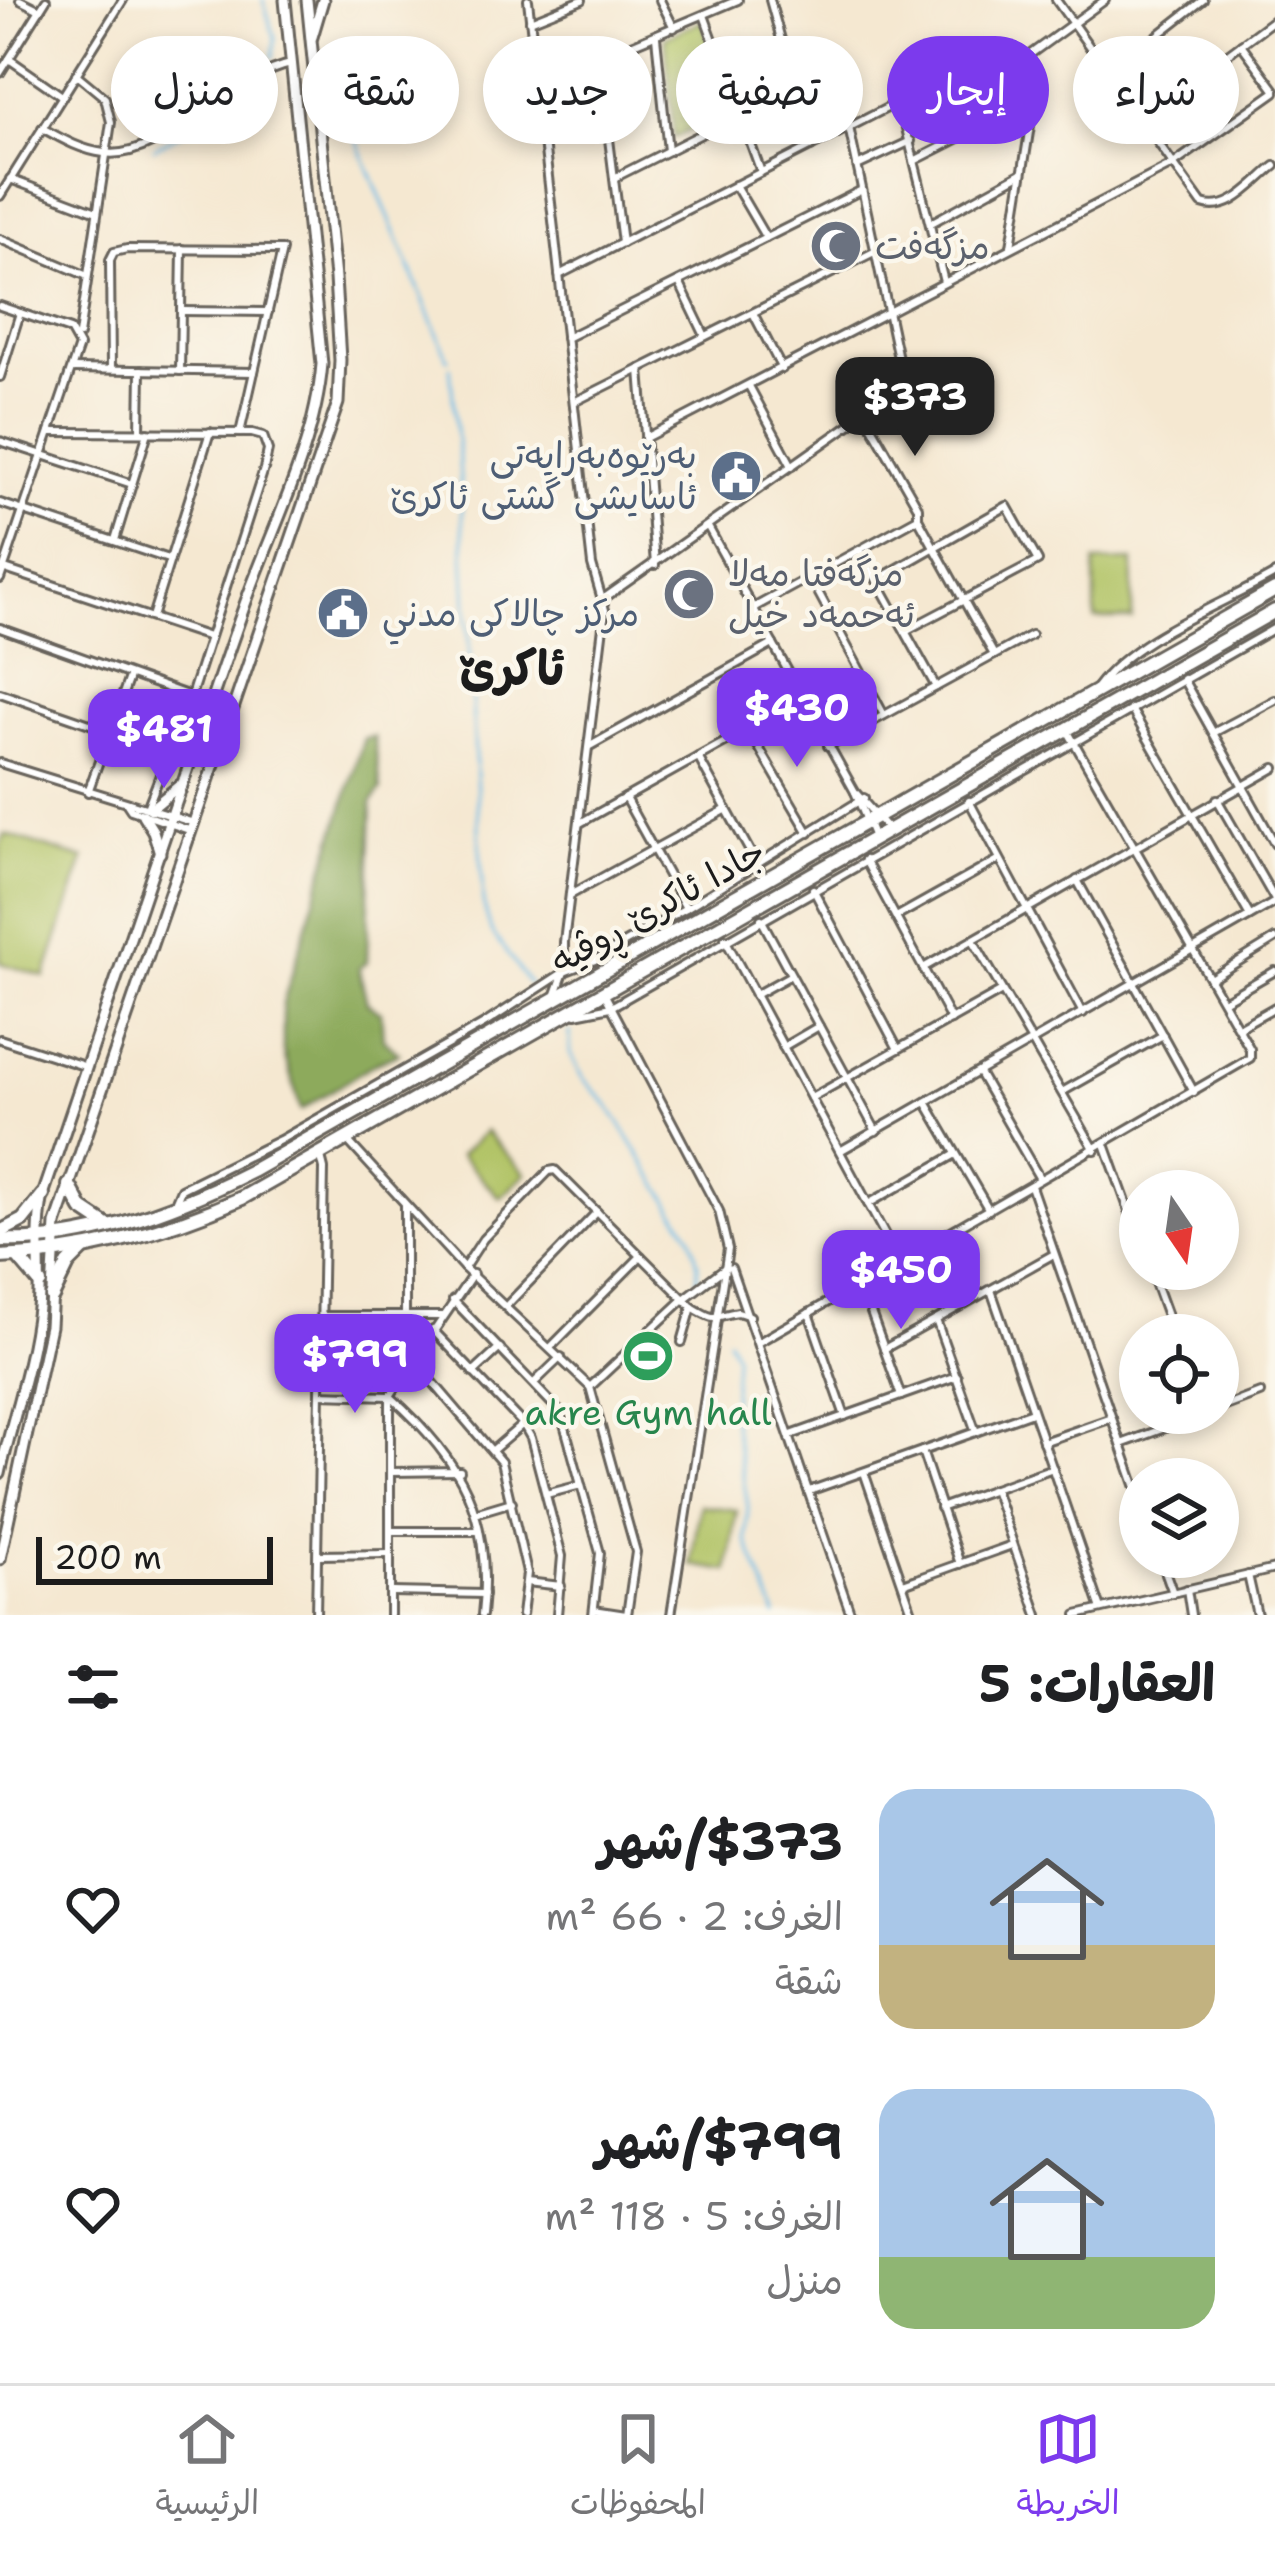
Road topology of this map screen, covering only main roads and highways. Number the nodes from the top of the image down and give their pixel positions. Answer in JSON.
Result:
{"nodes":[{"id":1,"x":284,"y":0,"type":"edge"},
{"id":2,"x":307,"y":0,"type":"edge"},
{"id":3,"x":323,"y":0,"type":"edge"},
{"id":4,"x":310,"y":36,"type":"edge"},
{"id":5,"x":313,"y":36,"type":"edge"},
{"id":6,"x":321,"y":144,"type":"edge"},
{"id":7,"x":1275,"y":590,"type":"edge"},
{"id":8,"x":245,"y":605,"type":"junction"},
{"id":9,"x":264,"y":610,"type":"junction"},
{"id":10,"x":1275,"y":611,"type":"edge"},
{"id":11,"x":187,"y":776,"type":"junction"},
{"id":12,"x":160,"y":854,"type":"junction"},
{"id":13,"x":103,"y":1024,"type":"junction"},
{"id":14,"x":121,"y":1030,"type":"junction"},
{"id":15,"x":70,"y":1185,"type":"junction"},
{"id":16,"x":43,"y":1196,"type":"junction"},
{"id":17,"x":107,"y":1226,"type":"junction"},
{"id":18,"x":0,"y":1236,"type":"edge"},
{"id":19,"x":54,"y":1237,"type":"junction"},
{"id":20,"x":39,"y":1238,"type":"junction"},
{"id":21,"x":85,"y":1248,"type":"junction"},
{"id":22,"x":46,"y":1254,"type":"junction"},
{"id":23,"x":0,"y":1257,"type":"edge"},
{"id":24,"x":18,"y":1257,"type":"junction"},
{"id":25,"x":40,"y":1283,"type":"junction"},
{"id":26,"x":52,"y":1298,"type":"junction"},
{"id":27,"x":3,"y":1444,"type":"edge"},
{"id":28,"x":0,"y":1474,"type":"edge"},
{"id":29,"x":0,"y":1559,"type":"edge"}],
"edges":[{"from":1,"to":8,"type":"main road"},
{"from":2,"to":4,"type":"main road"},
{"from":3,"to":5,"type":"main road"},
{"from":6,"to":9,"type":"main road"},
{"from":7,"to":17,"type":"highway","name":"جادا ئاکرێ ڕوڤیە"},
{"from":8,"to":9,"type":"main road"},
{"from":8,"to":11,"type":"main road"},
{"from":9,"to":14,"type":"main road"},
{"from":10,"to":21,"type":"highway","name":"جادا ئاکرێ ڕوڤیە"},
{"from":11,"to":12,"type":"main road"},
{"from":11,"to":12,"type":"main road"},
{"from":12,"to":13,"type":"main road"},
{"from":13,"to":14,"type":"main road"},
{"from":13,"to":16,"type":"main road"},
{"from":14,"to":15,"type":"main road"},
{"from":15,"to":17,"type":"highway"},
{"from":15,"to":19,"type":"main road"},
{"from":16,"to":18,"type":"highway"},
{"from":16,"to":20,"type":"main road"},
{"from":17,"to":19,"type":"highway","name":"جادا ئاکرێ ڕوڤیە"},
{"from":18,"to":20,"type":"highway","name":"جادا ئاکرێ ڕوڤیە"},
{"from":19,"to":20,"type":"highway","name":"جادا ئاکرێ ڕوڤیە"},
{"from":19,"to":22,"type":"main road"},
{"from":20,"to":22,"type":"main road"},
{"from":21,"to":22,"type":"highway","name":"جادا ئاکرێ ڕوڤیە"},
{"from":21,"to":26,"type":"highway"},
{"from":22,"to":24,"type":"highway","name":"جادا ئاکرێ ڕوڤیە"},
{"from":22,"to":25,"type":"main road"},
{"from":22,"to":26,"type":"main road"},
{"from":23,"to":24,"type":"highway","name":"جادا ئاکرێ ڕوڤیە"},
{"from":24,"to":25,"type":"highway"},
{"from":25,"to":27,"type":"main road"},
{"from":26,"to":29,"type":"main road"},
{"from":27,"to":28,"type":"main road"}]}
